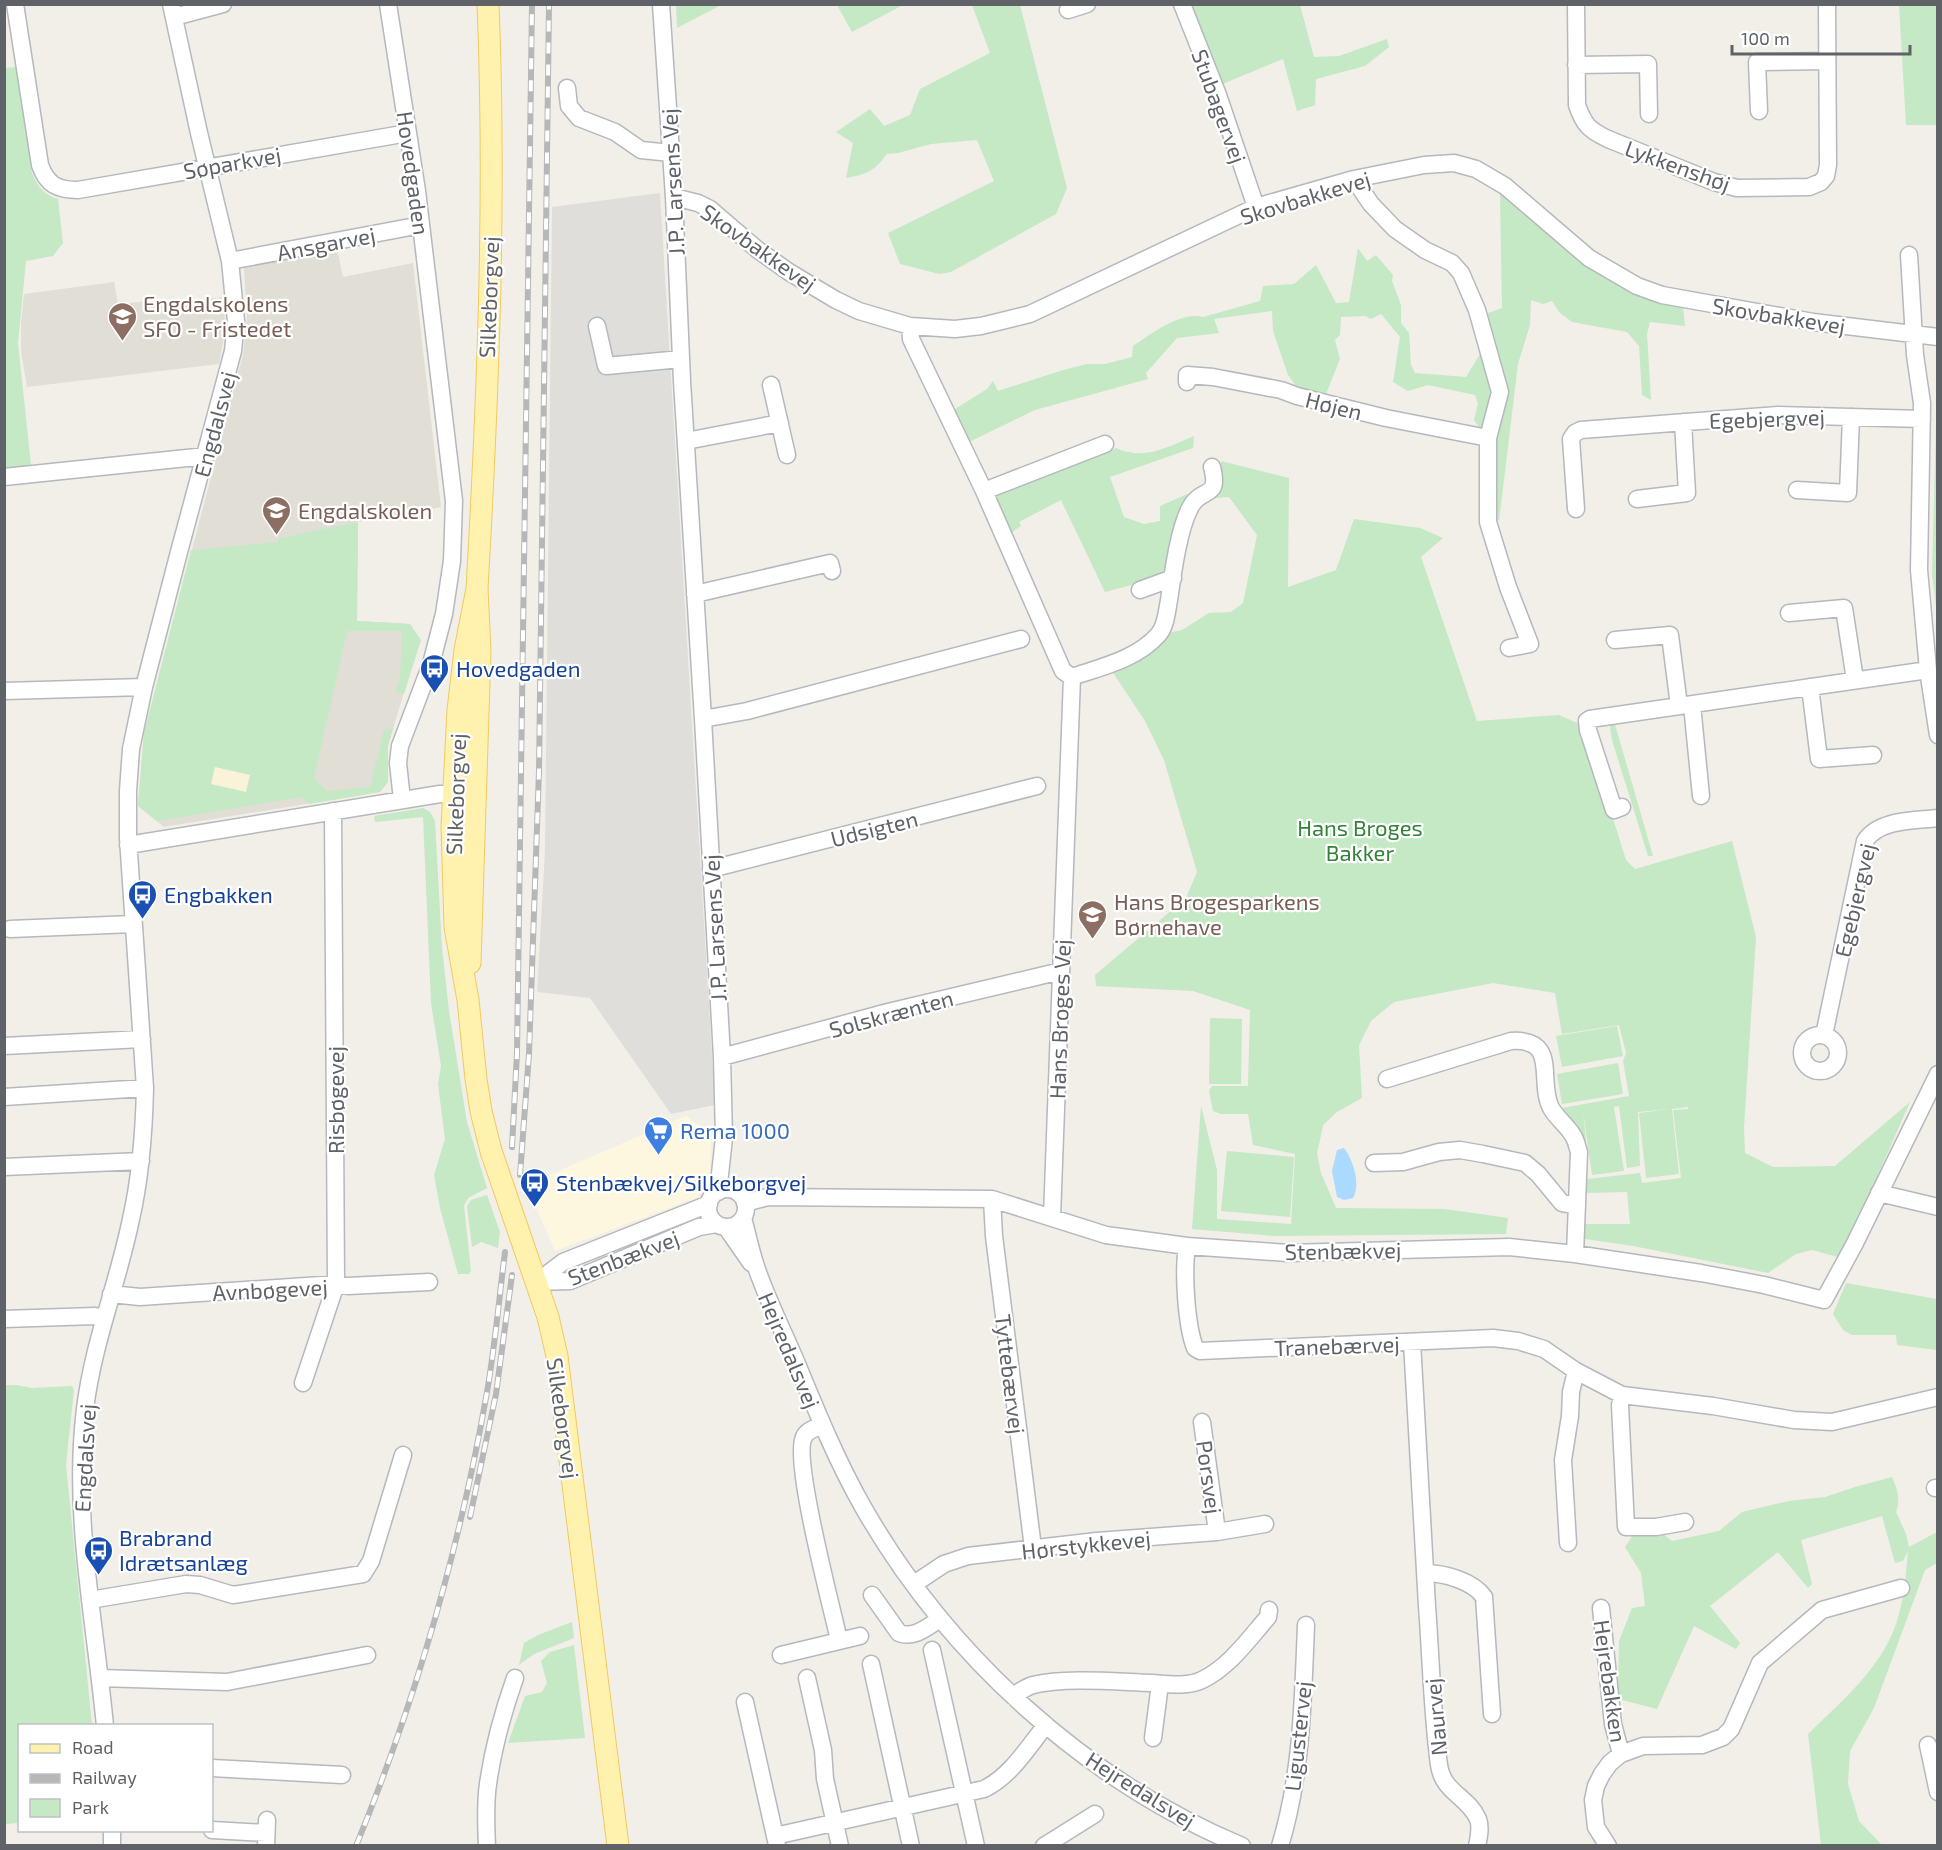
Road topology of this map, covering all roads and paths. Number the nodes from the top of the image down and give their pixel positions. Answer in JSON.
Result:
{"nodes":[{"id":1,"x":15,"y":4,"type":"edge"},
{"id":2,"x":223,"y":4,"type":"edge"},
{"id":3,"x":388,"y":4,"type":"edge"},
{"id":4,"x":488,"y":4,"type":"edge"},
{"id":5,"x":660,"y":4,"type":"edge"},
{"id":6,"x":1087,"y":4,"type":"edge"},
{"id":7,"x":1182,"y":4,"type":"edge"},
{"id":8,"x":1576,"y":4,"type":"edge"},
{"id":9,"x":1827,"y":4,"type":"edge"},
{"id":10,"x":1068,"y":10,"type":"dead end"},
{"id":11,"x":173,"y":11,"type":"edge"},
{"id":12,"x":1827,"y":61,"type":"junction"},
{"id":13,"x":1576,"y":65,"type":"junction"},
{"id":14,"x":567,"y":88,"type":"dead end"},
{"id":15,"x":1759,"y":111,"type":"dead end"},
{"id":16,"x":1648,"y":114,"type":"dead end"},
{"id":17,"x":408,"y":133,"type":"junction"},
{"id":18,"x":671,"y":153,"type":"junction"},
{"id":19,"x":207,"y":166,"type":"junction"},
{"id":20,"x":1354,"y":179,"type":"junction"},
{"id":21,"x":674,"y":197,"type":"junction"},
{"id":22,"x":1256,"y":207,"type":"junction"},
{"id":23,"x":421,"y":225,"type":"junction"},
{"id":24,"x":1909,"y":255,"type":"dead end"},
{"id":25,"x":230,"y":261,"type":"junction"},
{"id":26,"x":597,"y":326,"type":"dead end"},
{"id":27,"x":910,"y":326,"type":"junction"},
{"id":28,"x":1914,"y":335,"type":"junction"},
{"id":29,"x":1938,"y":337,"type":"edge"},
{"id":30,"x":681,"y":359,"type":"junction"},
{"id":31,"x":1187,"y":382,"type":"dead end"},
{"id":32,"x":771,"y":385,"type":"dead end"},
{"id":33,"x":1851,"y":417,"type":"junction"},
{"id":34,"x":1922,"y":419,"type":"junction"},
{"id":35,"x":1683,"y":422,"type":"junction"},
{"id":36,"x":780,"y":423,"type":"junction"},
{"id":37,"x":1488,"y":438,"type":"junction"},
{"id":38,"x":686,"y":441,"type":"junction"},
{"id":39,"x":1105,"y":444,"type":"dead end"},
{"id":40,"x":787,"y":455,"type":"dead end"},
{"id":41,"x":206,"y":456,"type":"junction"},
{"id":42,"x":1212,"y":467,"type":"dead end"},
{"id":43,"x":4,"y":477,"type":"edge"},
{"id":44,"x":1797,"y":490,"type":"dead end"},
{"id":45,"x":984,"y":491,"type":"junction"},
{"id":46,"x":1636,"y":499,"type":"dead end"},
{"id":47,"x":1576,"y":509,"type":"dead end"},
{"id":48,"x":832,"y":571,"type":"dead end"},
{"id":49,"x":1173,"y":578,"type":"junction"},
{"id":50,"x":477,"y":589,"type":"junction"},
{"id":51,"x":1140,"y":590,"type":"dead end"},
{"id":52,"x":695,"y":594,"type":"junction"},
{"id":53,"x":1789,"y":613,"type":"dead end"},
{"id":54,"x":1021,"y":639,"type":"dead end"},
{"id":55,"x":1615,"y":640,"type":"dead end"},
{"id":56,"x":1509,"y":648,"type":"dead end"},
{"id":57,"x":1928,"y":670,"type":"junction"},
{"id":58,"x":1072,"y":677,"type":"junction"},
{"id":59,"x":1855,"y":680,"type":"junction"},
{"id":60,"x":144,"y":687,"type":"junction"},
{"id":61,"x":1810,"y":687,"type":"junction"},
{"id":62,"x":4,"y":691,"type":"edge"},
{"id":63,"x":1685,"y":705,"type":"junction"},
{"id":64,"x":703,"y":719,"type":"junction"},
{"id":65,"x":1938,"y":735,"type":"edge"},
{"id":66,"x":1873,"y":755,"type":"dead end"},
{"id":67,"x":1037,"y":786,"type":"dead end"},
{"id":68,"x":454,"y":794,"type":"junction"},
{"id":69,"x":476,"y":795,"type":"junction"},
{"id":70,"x":1701,"y":796,"type":"dead end"},
{"id":71,"x":402,"y":800,"type":"junction"},
{"id":72,"x":1622,"y":807,"type":"dead end"},
{"id":73,"x":333,"y":811,"type":"junction"},
{"id":74,"x":1938,"y":818,"type":"edge"},
{"id":75,"x":128,"y":845,"type":"junction"},
{"id":76,"x":711,"y":869,"type":"junction"},
{"id":77,"x":133,"y":924,"type":"junction"},
{"id":78,"x":10,"y":929,"type":"dead end"},
{"id":79,"x":1061,"y":971,"type":"junction"},
{"id":80,"x":468,"y":1000,"type":"junction"},
{"id":81,"x":1824,"y":1035,"type":"dead end"},
{"id":82,"x":142,"y":1039,"type":"junction"},
{"id":83,"x":4,"y":1046,"type":"edge"},
{"id":84,"x":722,"y":1057,"type":"junction"},
{"id":85,"x":1938,"y":1074,"type":"edge"},
{"id":86,"x":1387,"y":1078,"type":"dead end"},
{"id":87,"x":145,"y":1088,"type":"junction"},
{"id":88,"x":4,"y":1097,"type":"edge"},
{"id":89,"x":141,"y":1161,"type":"junction"},
{"id":90,"x":1374,"y":1163,"type":"dead end"},
{"id":91,"x":4,"y":1167,"type":"edge"},
{"id":92,"x":1879,"y":1193,"type":"junction"},
{"id":93,"x":992,"y":1199,"type":"junction"},
{"id":94,"x":730,"y":1202,"type":"junction"},
{"id":95,"x":1577,"y":1206,"type":"junction"},
{"id":96,"x":1938,"y":1207,"type":"edge"},
{"id":97,"x":1052,"y":1217,"type":"junction"},
{"id":98,"x":721,"y":1226,"type":"junction"},
{"id":99,"x":1187,"y":1246,"type":"junction"},
{"id":100,"x":1575,"y":1254,"type":"junction"},
{"id":101,"x":759,"y":1275,"type":"junction"},
{"id":102,"x":429,"y":1282,"type":"dead end"},
{"id":103,"x":537,"y":1282,"type":"junction"},
{"id":104,"x":336,"y":1284,"type":"junction"},
{"id":105,"x":111,"y":1294,"type":"junction"},
{"id":106,"x":104,"y":1318,"type":"junction"},
{"id":107,"x":4,"y":1319,"type":"edge"},
{"id":108,"x":1412,"y":1342,"type":"junction"},
{"id":109,"x":1576,"y":1371,"type":"junction"},
{"id":110,"x":303,"y":1383,"type":"dead end"},
{"id":111,"x":1622,"y":1395,"type":"junction"},
{"id":112,"x":1938,"y":1397,"type":"edge"},
{"id":113,"x":1202,"y":1422,"type":"dead end"},
{"id":114,"x":822,"y":1425,"type":"junction"},
{"id":115,"x":403,"y":1455,"type":"dead end"},
{"id":116,"x":1685,"y":1522,"type":"dead end"},
{"id":117,"x":1265,"y":1524,"type":"dead end"},
{"id":118,"x":1217,"y":1532,"type":"junction"},
{"id":119,"x":1568,"y":1543,"type":"dead end"},
{"id":120,"x":1033,"y":1548,"type":"junction"},
{"id":121,"x":1425,"y":1573,"type":"junction"},
{"id":122,"x":914,"y":1584,"type":"junction"},
{"id":123,"x":1901,"y":1588,"type":"dead end"},
{"id":124,"x":872,"y":1595,"type":"dead end"},
{"id":125,"x":90,"y":1600,"type":"junction"},
{"id":126,"x":1601,"y":1608,"type":"dead end"},
{"id":127,"x":1269,"y":1610,"type":"dead end"},
{"id":128,"x":940,"y":1619,"type":"junction"},
{"id":129,"x":1306,"y":1625,"type":"dead end"},
{"id":130,"x":860,"y":1635,"type":"dead end"},
{"id":131,"x":839,"y":1640,"type":"junction"},
{"id":132,"x":932,"y":1650,"type":"dead end"},
{"id":133,"x":367,"y":1655,"type":"dead end"},
{"id":134,"x":781,"y":1655,"type":"dead end"},
{"id":135,"x":871,"y":1664,"type":"dead end"},
{"id":136,"x":100,"y":1678,"type":"junction"},
{"id":137,"x":515,"y":1678,"type":"dead end"},
{"id":138,"x":807,"y":1678,"type":"dead end"},
{"id":139,"x":1160,"y":1684,"type":"junction"},
{"id":140,"x":1013,"y":1696,"type":"junction"},
{"id":141,"x":745,"y":1702,"type":"dead end"},
{"id":142,"x":1492,"y":1714,"type":"dead end"},
{"id":143,"x":105,"y":1724,"type":"edge"},
{"id":144,"x":1046,"y":1725,"type":"junction"},
{"id":145,"x":1153,"y":1738,"type":"dead end"},
{"id":146,"x":1928,"y":1745,"type":"dead end"},
{"id":147,"x":1621,"y":1754,"type":"junction"},
{"id":148,"x":213,"y":1768,"type":"edge"},
{"id":149,"x":342,"y":1775,"type":"dead end"},
{"id":150,"x":1938,"y":1792,"type":"edge"},
{"id":151,"x":964,"y":1793,"type":"junction"},
{"id":152,"x":903,"y":1807,"type":"junction"},
{"id":153,"x":1095,"y":1814,"type":"dead end"},
{"id":154,"x":835,"y":1822,"type":"junction"},
{"id":155,"x":213,"y":1830,"type":"edge"},
{"id":156,"x":266,"y":1833,"type":"edge"},
{"id":157,"x":776,"y":1841,"type":"edge"},
{"id":158,"x":487,"y":1845,"type":"edge"},
{"id":159,"x":618,"y":1845,"type":"edge"},
{"id":160,"x":840,"y":1845,"type":"edge"},
{"id":161,"x":911,"y":1845,"type":"edge"},
{"id":162,"x":976,"y":1845,"type":"edge"},
{"id":163,"x":1044,"y":1845,"type":"edge"},
{"id":164,"x":1242,"y":1845,"type":"edge"},
{"id":165,"x":1280,"y":1845,"type":"edge"},
{"id":166,"x":1477,"y":1845,"type":"edge"},
{"id":167,"x":1608,"y":1845,"type":"edge"}],
"edges":[{"from":1,"to":19,"type":"street","name":"Søparkvej"},
{"from":2,"to":11,"type":"street","name":"Engdalsvej"},
{"from":3,"to":17,"type":"street","name":"Hovedgaden"},
{"from":4,"to":50,"type":"main road","name":"Silkeborgvej"},
{"from":5,"to":18,"type":"street","name":"J.P. Larsens Vej"},
{"from":6,"to":10,"type":"street"},
{"from":7,"to":22,"type":"street","name":"Stubagervej"},
{"from":8,"to":13,"type":"street","name":"Lykkenshøj"},
{"from":9,"to":12,"type":"street","name":"Lykkenshøj"},
{"from":11,"to":19,"type":"street","name":"Engdalsvej"},
{"from":12,"to":13,"type":"street","name":"Lykkenshøj"},
{"from":12,"to":15,"type":"street"},
{"from":13,"to":16,"type":"street","name":"Lykkenshøj"},
{"from":14,"to":18,"type":"street"},
{"from":17,"to":19,"type":"street","name":"Søparkvej"},
{"from":17,"to":23,"type":"street","name":"Hovedgaden"},
{"from":18,"to":21,"type":"street","name":"J.P. Larsens Vej"},
{"from":19,"to":25,"type":"street","name":"Engdalsvej"},
{"from":20,"to":22,"type":"street","name":"Skovbakkevej"},
{"from":20,"to":28,"type":"street","name":"Skovbakkevej"},
{"from":20,"to":37,"type":"street"},
{"from":21,"to":27,"type":"street","name":"Skovbakkevej"},
{"from":21,"to":30,"type":"street","name":"J.P. Larsens Vej"},
{"from":22,"to":27,"type":"street","name":"Skovbakkevej"},
{"from":23,"to":25,"type":"street","name":"Ansgarvej"},
{"from":23,"to":71,"type":"street","name":"Hovedgaden"},
{"from":24,"to":28,"type":"street"},
{"from":25,"to":41,"type":"street","name":"Engdalsvej"},
{"from":26,"to":30,"type":"street"},
{"from":27,"to":45,"type":"street"},
{"from":28,"to":29,"type":"street","name":"Skovbakkevej"},
{"from":28,"to":34,"type":"street"},
{"from":30,"to":38,"type":"street","name":"J.P. Larsens Vej"},
{"from":31,"to":37,"type":"street","name":"Højen"},
{"from":32,"to":36,"type":"street"},
{"from":33,"to":34,"type":"street","name":"Egebjergvej"},
{"from":33,"to":35,"type":"street","name":"Egebjergvej"},
{"from":33,"to":44,"type":"street","name":"Egebjergvej"},
{"from":34,"to":57,"type":"street"},
{"from":35,"to":46,"type":"street","name":"Egebjergvej"},
{"from":35,"to":47,"type":"street","name":"Egebjergvej"},
{"from":36,"to":38,"type":"street"},
{"from":36,"to":40,"type":"street"},
{"from":37,"to":56,"type":"street"},
{"from":38,"to":52,"type":"street","name":"J.P. Larsens Vej"},
{"from":39,"to":45,"type":"street"},
{"from":41,"to":43,"type":"street"},
{"from":41,"to":60,"type":"street","name":"Engdalsvej"},
{"from":42,"to":49,"type":"street"},
{"from":45,"to":58,"type":"street"},
{"from":48,"to":52,"type":"street"},
{"from":49,"to":51,"type":"street"},
{"from":49,"to":58,"type":"street"},
{"from":50,"to":68,"type":"main road","name":"Silkeborgvej"},
{"from":50,"to":69,"type":"main road","name":"Silkeborgvej"},
{"from":52,"to":64,"type":"street","name":"J.P. Larsens Vej"},
{"from":53,"to":59,"type":"street"},
{"from":54,"to":64,"type":"street"},
{"from":55,"to":63,"type":"street"},
{"from":57,"to":59,"type":"street"},
{"from":57,"to":65,"type":"street"},
{"from":58,"to":79,"type":"street","name":"Hans Broges Vej"},
{"from":59,"to":61,"type":"street"},
{"from":60,"to":62,"type":"street"},
{"from":60,"to":75,"type":"street","name":"Engdalsvej"},
{"from":61,"to":63,"type":"street"},
{"from":61,"to":66,"type":"street"},
{"from":63,"to":70,"type":"street"},
{"from":63,"to":72,"type":"street"},
{"from":64,"to":76,"type":"street","name":"J.P. Larsens Vej"},
{"from":67,"to":76,"type":"street","name":"Udsigten"},
{"from":68,"to":69,"type":"street"},
{"from":68,"to":71,"type":"street"},
{"from":68,"to":80,"type":"main road","name":"Silkeborgvej"},
{"from":69,"to":80,"type":"main road","name":"Silkeborgvej"},
{"from":71,"to":73,"type":"street"},
{"from":73,"to":75,"type":"street"},
{"from":73,"to":104,"type":"street","name":"Risbøgevej"},
{"from":74,"to":81,"type":"street","name":"Egebjergvej"},
{"from":75,"to":77,"type":"street","name":"Engdalsvej"},
{"from":76,"to":84,"type":"street","name":"J.P. Larsens Vej"},
{"from":77,"to":78,"type":"street"},
{"from":77,"to":82,"type":"street","name":"Engdalsvej"},
{"from":79,"to":84,"type":"street","name":"Solskrænten"},
{"from":79,"to":97,"type":"street","name":"Hans Broges Vej"},
{"from":80,"to":103,"type":"main road","name":"Silkeborgvej"},
{"from":82,"to":83,"type":"street"},
{"from":82,"to":87,"type":"street","name":"Engdalsvej"},
{"from":84,"to":94,"type":"street","name":"J.P. Larsens Vej"},
{"from":85,"to":92,"type":"street"},
{"from":86,"to":95,"type":"street"},
{"from":87,"to":88,"type":"street"},
{"from":87,"to":89,"type":"street","name":"Engdalsvej"},
{"from":89,"to":91,"type":"street"},
{"from":89,"to":105,"type":"street","name":"Engdalsvej"},
{"from":90,"to":95,"type":"street"},
{"from":92,"to":96,"type":"street"},
{"from":92,"to":100,"type":"street","name":"Stenbækvej"},
{"from":93,"to":94,"type":"street","name":"Stenbækvej"},
{"from":93,"to":97,"type":"street","name":"Stenbækvej"},
{"from":93,"to":120,"type":"street","name":"Tyttebærvej"},
{"from":94,"to":98,"type":"street","name":"Hejredalsvej"},
{"from":94,"to":98,"type":"street","name":"Stenbækvej"},
{"from":94,"to":101,"type":"street","name":"Hejredalsvej"},
{"from":94,"to":103,"type":"street","name":"Stenbækvej"},
{"from":95,"to":100,"type":"street"},
{"from":97,"to":99,"type":"street","name":"Stenbækvej"},
{"from":98,"to":101,"type":"street","name":"Hejredalsvej"},
{"from":98,"to":103,"type":"street","name":"Stenbækvej"},
{"from":99,"to":100,"type":"street","name":"Stenbækvej"},
{"from":99,"to":108,"type":"street","name":"Tranebærvej"},
{"from":101,"to":114,"type":"street","name":"Hejredalsvej"},
{"from":102,"to":104,"type":"street","name":"Avnbøgevej"},
{"from":103,"to":159,"type":"main road","name":"Silkeborgvej"},
{"from":104,"to":105,"type":"street","name":"Avnbøgevej"},
{"from":104,"to":110,"type":"street","name":"Risbøgevej"},
{"from":105,"to":106,"type":"street","name":"Engdalsvej"},
{"from":106,"to":107,"type":"street"},
{"from":106,"to":125,"type":"street","name":"Engdalsvej"},
{"from":108,"to":109,"type":"street","name":"Tranebærvej"},
{"from":108,"to":121,"type":"street","name":"Naurvej"},
{"from":109,"to":111,"type":"street","name":"Tranebærvej"},
{"from":109,"to":119,"type":"street"},
{"from":111,"to":112,"type":"street","name":"Tranebærvej"},
{"from":111,"to":116,"type":"street"},
{"from":113,"to":118,"type":"street","name":"Porsvej"},
{"from":114,"to":122,"type":"street","name":"Hejredalsvej"},
{"from":114,"to":131,"type":"street","name":"Hejredalsvej"},
{"from":115,"to":125,"type":"street"},
{"from":117,"to":118,"type":"street","name":"Hørstykkevej"},
{"from":118,"to":120,"type":"street","name":"Hørstykkevej"},
{"from":120,"to":122,"type":"street","name":"Hørstykkevej"},
{"from":121,"to":142,"type":"street"},
{"from":121,"to":166,"type":"street","name":"Naurvej"},
{"from":122,"to":128,"type":"street","name":"Hejredalsvej"},
{"from":123,"to":147,"type":"street","name":"Hejrebakken"},
{"from":124,"to":128,"type":"street"},
{"from":125,"to":136,"type":"street","name":"Engdalsvej"},
{"from":126,"to":147,"type":"street","name":"Hejrebakken"},
{"from":127,"to":139,"type":"street"},
{"from":128,"to":140,"type":"street","name":"Hejredalsvej"},
{"from":129,"to":165,"type":"street","name":"Ligustervej"},
{"from":130,"to":131,"type":"street"},
{"from":131,"to":134,"type":"street"},
{"from":132,"to":151,"type":"street"},
{"from":133,"to":136,"type":"street"},
{"from":135,"to":152,"type":"street"},
{"from":136,"to":143,"type":"street","name":"Engdalsvej"},
{"from":137,"to":158,"type":"street"},
{"from":138,"to":154,"type":"street"},
{"from":139,"to":140,"type":"street"},
{"from":139,"to":145,"type":"street"},
{"from":140,"to":144,"type":"street","name":"Hejredalsvej"},
{"from":141,"to":157,"type":"street"},
{"from":144,"to":151,"type":"street"},
{"from":144,"to":164,"type":"street","name":"Hejredalsvej"},
{"from":146,"to":150,"type":"street"},
{"from":147,"to":167,"type":"street","name":"Hejrebakken"},
{"from":148,"to":149,"type":"street"},
{"from":151,"to":152,"type":"street"},
{"from":151,"to":162,"type":"street"},
{"from":152,"to":154,"type":"street"},
{"from":152,"to":161,"type":"street"},
{"from":153,"to":163,"type":"street"},
{"from":154,"to":157,"type":"street"},
{"from":154,"to":160,"type":"street"},
{"from":155,"to":156,"type":"street"}]}
